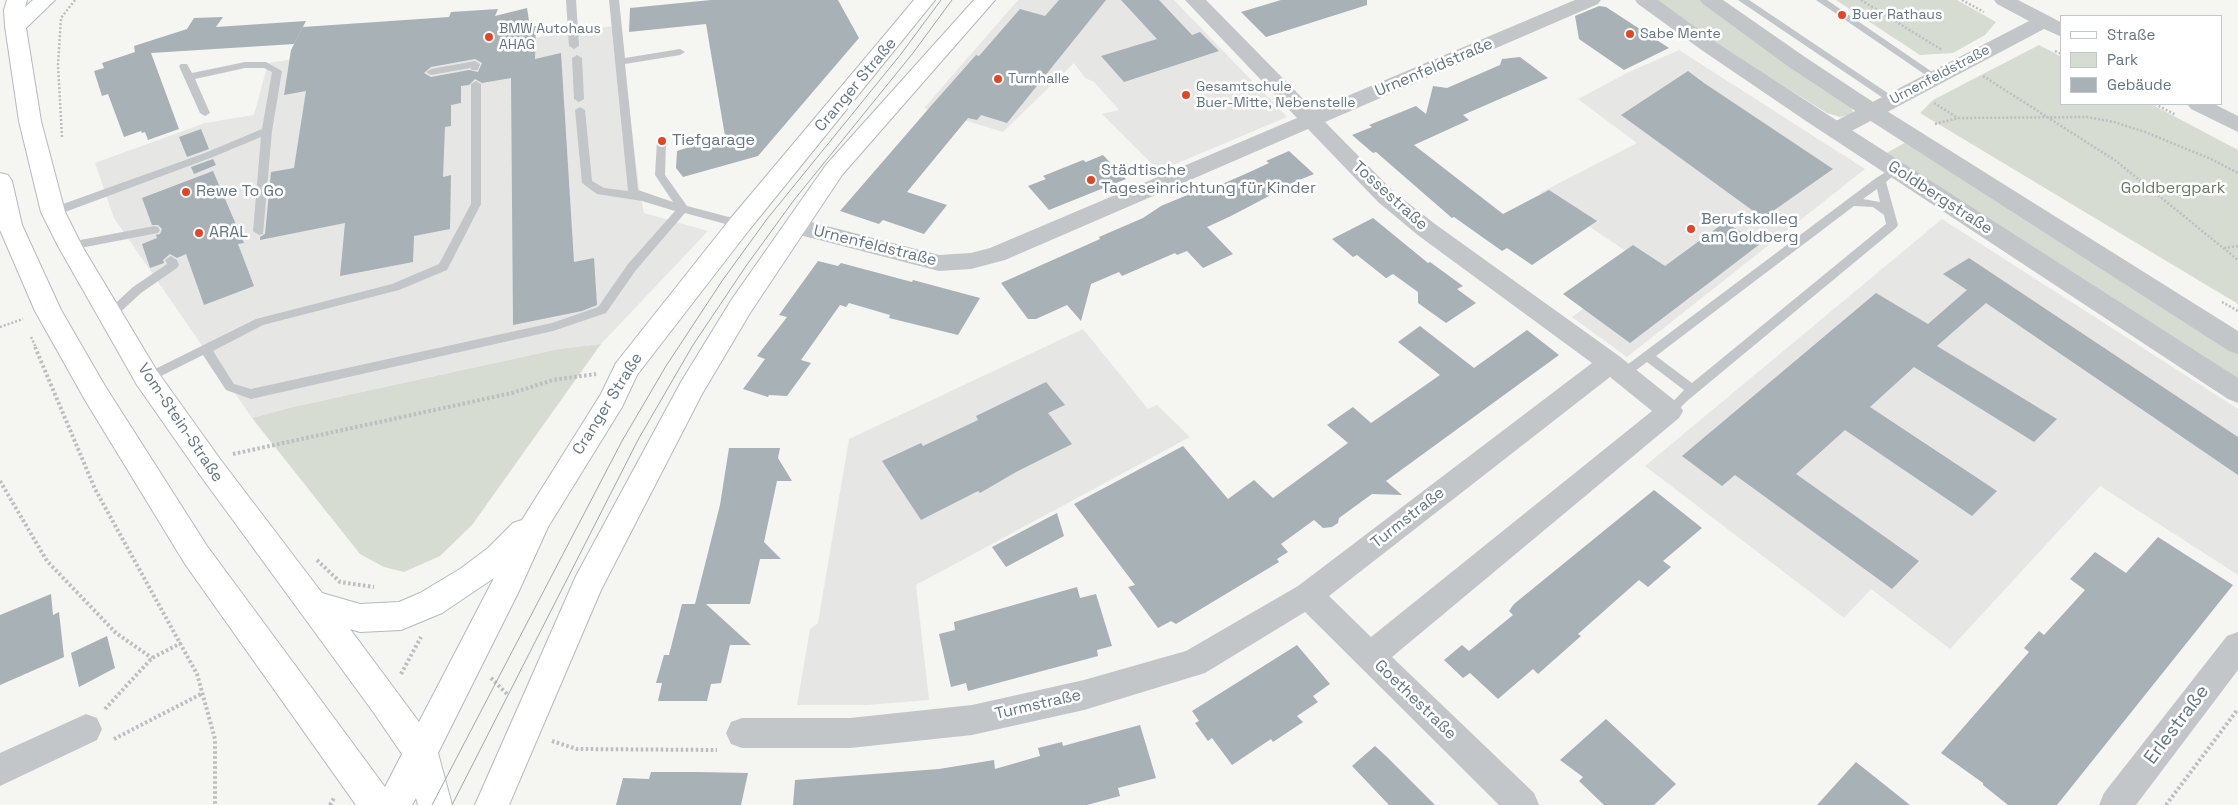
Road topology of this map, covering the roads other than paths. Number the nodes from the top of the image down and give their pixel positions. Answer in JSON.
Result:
{"nodes":[{"id":1,"x":17,"y":0,"type":"edge"},
{"id":2,"x":45,"y":0,"type":"edge"},
{"id":3,"x":571,"y":0,"type":"edge"},
{"id":4,"x":614,"y":0,"type":"edge"},
{"id":5,"x":925,"y":0,"type":"edge"},
{"id":6,"x":984,"y":0,"type":"edge"},
{"id":7,"x":1196,"y":0,"type":"edge"},
{"id":8,"x":1592,"y":0,"type":"edge"},
{"id":9,"x":1645,"y":0,"type":"edge"},
{"id":10,"x":1710,"y":0,"type":"edge"},
{"id":11,"x":1743,"y":0,"type":"edge"},
{"id":12,"x":1821,"y":0,"type":"edge"},
{"id":13,"x":2004,"y":0,"type":"edge"},
{"id":14,"x":2044,"y":21,"type":"junction"},
{"id":15,"x":15,"y":26,"type":"junction"},
{"id":16,"x":2060,"y":30,"type":"edge"},
{"id":17,"x":574,"y":46,"type":"dead end"},
{"id":18,"x":680,"y":52,"type":"dead end"},
{"id":19,"x":577,"y":58,"type":"dead end"},
{"id":20,"x":619,"y":62,"type":"junction"},
{"id":21,"x":184,"y":66,"type":"dead end"},
{"id":22,"x":475,"y":68,"type":"dead end"},
{"id":23,"x":431,"y":72,"type":"dead end"},
{"id":24,"x":189,"y":77,"type":"junction"},
{"id":25,"x":1936,"y":78,"type":"junction"},
{"id":26,"x":476,"y":84,"type":"dead end"},
{"id":27,"x":1893,"y":100,"type":"junction"},
{"id":28,"x":2200,"y":105,"type":"edge"},
{"id":29,"x":1872,"y":111,"type":"junction"},
{"id":30,"x":205,"y":113,"type":"dead end"},
{"id":31,"x":1310,"y":119,"type":"junction"},
{"id":32,"x":2238,"y":125,"type":"edge"},
{"id":33,"x":1836,"y":130,"type":"junction"},
{"id":34,"x":267,"y":131,"type":"junction"},
{"id":35,"x":662,"y":141,"type":"dead end"},
{"id":36,"x":1888,"y":175,"type":"junction"},
{"id":37,"x":0,"y":180,"type":"edge"},
{"id":38,"x":642,"y":197,"type":"junction"},
{"id":39,"x":1851,"y":202,"type":"junction"},
{"id":40,"x":683,"y":208,"type":"junction"},
{"id":41,"x":53,"y":212,"type":"junction"},
{"id":42,"x":1889,"y":213,"type":"junction"},
{"id":43,"x":740,"y":224,"type":"junction"},
{"id":44,"x":796,"y":226,"type":"junction"},
{"id":45,"x":154,"y":230,"type":"dead end"},
{"id":46,"x":259,"y":231,"type":"dead end"},
{"id":47,"x":70,"y":246,"type":"junction"},
{"id":48,"x":171,"y":260,"type":"dead end"},
{"id":49,"x":112,"y":314,"type":"junction"},
{"id":50,"x":2238,"y":344,"type":"edge"},
{"id":51,"x":205,"y":348,"type":"junction"},
{"id":52,"x":1647,"y":356,"type":"junction"},
{"id":53,"x":1616,"y":368,"type":"junction"},
{"id":54,"x":147,"y":378,"type":"junction"},
{"id":55,"x":1692,"y":390,"type":"junction"},
{"id":56,"x":2238,"y":392,"type":"edge"},
{"id":57,"x":1670,"y":411,"type":"junction"},
{"id":58,"x":536,"y":521,"type":"junction"},
{"id":59,"x":1308,"y":595,"type":"junction"},
{"id":60,"x":311,"y":603,"type":"junction"},
{"id":61,"x":2238,"y":646,"type":"edge"},
{"id":62,"x":1370,"y":656,"type":"junction"},
{"id":63,"x":86,"y":729,"type":"road end"},
{"id":64,"x":742,"y":733,"type":"road end"},
{"id":65,"x":421,"y":753,"type":"junction"},
{"id":66,"x":0,"y":770,"type":"edge"},
{"id":67,"x":377,"y":805,"type":"edge"},
{"id":68,"x":394,"y":805,"type":"edge"},
{"id":69,"x":435,"y":805,"type":"edge"},
{"id":70,"x":492,"y":805,"type":"edge"},
{"id":71,"x":1522,"y":805,"type":"edge"},
{"id":72,"x":2116,"y":805,"type":"edge"}],
"edges":[{"from":1,"to":15,"type":"main road","name":"Vom-Stein-Straße"},
{"from":2,"to":15,"type":"main road"},
{"from":3,"to":17,"type":"lane"},
{"from":4,"to":20,"type":"lane"},
{"from":5,"to":43,"type":"main road","name":"Cranger Straße"},
{"from":6,"to":44,"type":"main road"},
{"from":7,"to":31,"type":"street","name":"Tossestraße"},
{"from":8,"to":31,"type":"street","name":"Urnenfeldstraße"},
{"from":9,"to":33,"type":"street","name":"Goldbergstraße"},
{"from":10,"to":29,"type":"street"},
{"from":11,"to":27,"type":"lane"},
{"from":12,"to":25,"type":"lane"},
{"from":13,"to":14,"type":"street"},
{"from":14,"to":16,"type":"street"},
{"from":14,"to":25,"type":"street","name":"Urnenfeldstraße"},
{"from":15,"to":41,"type":"main road","name":"Vom-Stein-Straße"},
{"from":18,"to":20,"type":"lane"},
{"from":19,"to":38,"type":"lane"},
{"from":20,"to":38,"type":"lane"},
{"from":21,"to":24,"type":"lane"},
{"from":22,"to":23,"type":"lane"},
{"from":24,"to":30,"type":"lane"},
{"from":24,"to":34,"type":"lane"},
{"from":25,"to":27,"type":"street","name":"Urnenfeldstraße"},
{"from":26,"to":51,"type":"lane"},
{"from":27,"to":29,"type":"street","name":"Urnenfeldstraße"},
{"from":28,"to":32,"type":"street"},
{"from":29,"to":33,"type":"street","name":"Urnenfeldstraße"},
{"from":29,"to":50,"type":"street"},
{"from":31,"to":44,"type":"street","name":"Urnenfeldstraße"},
{"from":31,"to":53,"type":"street","name":"Tossestraße"},
{"from":33,"to":36,"type":"street","name":"Goldbergstraße"},
{"from":34,"to":41,"type":"lane"},
{"from":34,"to":46,"type":"lane"},
{"from":35,"to":40,"type":"lane"},
{"from":36,"to":39,"type":"lane"},
{"from":36,"to":42,"type":"lane"},
{"from":36,"to":56,"type":"street","name":"Goldbergstraße"},
{"from":37,"to":67,"type":"main road"},
{"from":38,"to":40,"type":"lane"},
{"from":39,"to":42,"type":"lane"},
{"from":39,"to":52,"type":"lane"},
{"from":40,"to":43,"type":"lane"},
{"from":40,"to":51,"type":"lane"},
{"from":41,"to":47,"type":"main road","name":"Vom-Stein-Straße"},
{"from":42,"to":55,"type":"lane"},
{"from":43,"to":58,"type":"main road","name":"Cranger Straße"},
{"from":44,"to":70,"type":"main road"},
{"from":45,"to":47,"type":"lane"},
{"from":47,"to":49,"type":"main road","name":"Vom-Stein-Straße"},
{"from":48,"to":49,"type":"lane"},
{"from":49,"to":54,"type":"main road","name":"Vom-Stein-Straße"},
{"from":51,"to":54,"type":"lane"},
{"from":52,"to":53,"type":"lane"},
{"from":52,"to":55,"type":"lane"},
{"from":53,"to":57,"type":"street"},
{"from":53,"to":59,"type":"street","name":"Turmstraße"},
{"from":54,"to":60,"type":"main road","name":"Vom-Stein-Straße"},
{"from":55,"to":57,"type":"lane"},
{"from":57,"to":62,"type":"street"},
{"from":58,"to":60,"type":"main road"},
{"from":58,"to":65,"type":"main road","name":"Cranger Straße"},
{"from":59,"to":62,"type":"street","name":"Goethestraße"},
{"from":59,"to":64,"type":"street","name":"Turmstraße"},
{"from":60,"to":65,"type":"main road","name":"Vom-Stein-Straße"},
{"from":61,"to":72,"type":"street","name":"Erlestraße"},
{"from":62,"to":71,"type":"street","name":"Goethestraße"},
{"from":63,"to":66,"type":"street"},
{"from":65,"to":68,"type":"main road","name":"Cranger Straße"},
{"from":65,"to":69,"type":"main road","name":"Vom-Stein-Straße"}]}
